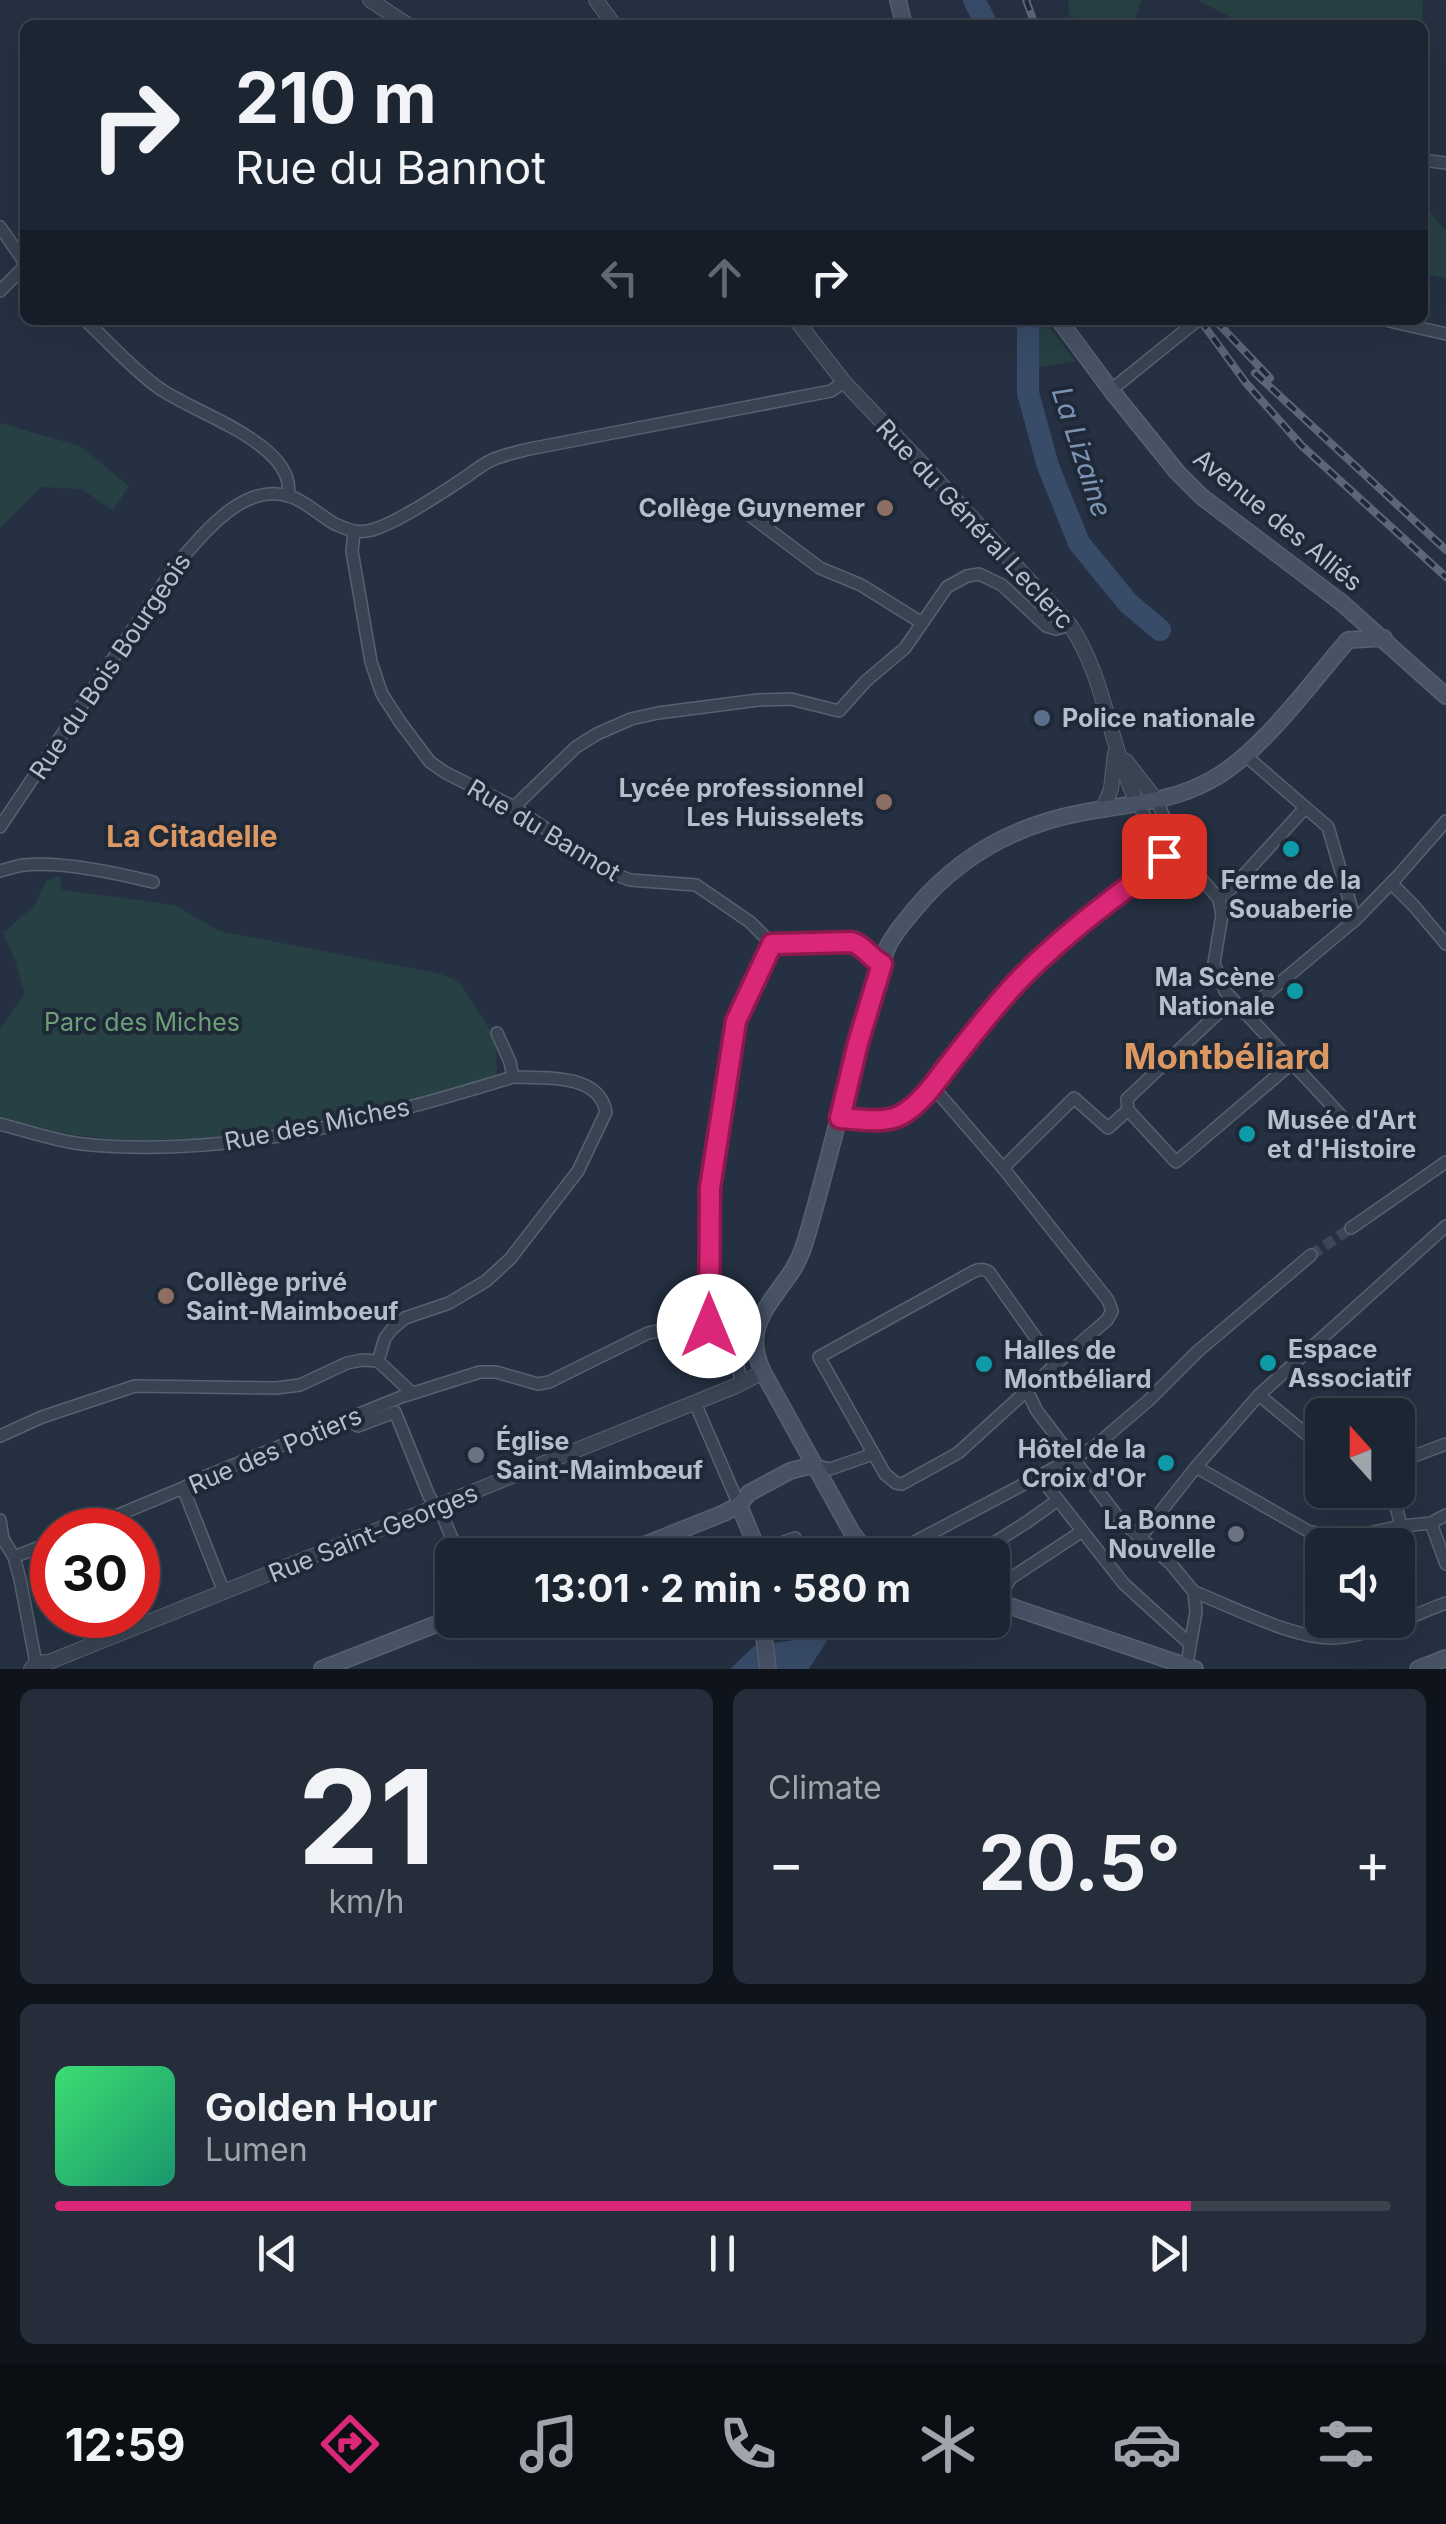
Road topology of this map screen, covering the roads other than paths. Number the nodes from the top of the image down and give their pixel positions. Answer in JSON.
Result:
{"nodes":[{"id":1,"x":370,"y":0,"type":"edge"},
{"id":2,"x":400,"y":20,"type":"edge"},
{"id":3,"x":0,"y":227,"type":"edge"},
{"id":4,"x":20,"y":257,"type":"edge"},
{"id":5,"x":20,"y":270,"type":"edge"},
{"id":6,"x":0,"y":291,"type":"edge"},
{"id":7,"x":90,"y":325,"type":"edge"},
{"id":8,"x":800,"y":325,"type":"edge"},
{"id":9,"x":1063,"y":325,"type":"edge"},
{"id":10,"x":1192,"y":325,"type":"edge"},
{"id":11,"x":1406,"y":325,"type":"edge"},
{"id":12,"x":1446,"y":334,"type":"edge"},
{"id":13,"x":844,"y":382,"type":"junction"},
{"id":14,"x":1110,"y":390,"type":"junction"},
{"id":15,"x":288,"y":496,"type":"junction"},
{"id":16,"x":740,"y":508,"type":"dead end"},
{"id":17,"x":354,"y":533,"type":"junction"},
{"id":18,"x":1342,"y":603,"type":"junction"},
{"id":19,"x":922,"y":623,"type":"junction"},
{"id":20,"x":1070,"y":625,"type":"junction"},
{"id":21,"x":1384,"y":638,"type":"junction"},
{"id":22,"x":1348,"y":640,"type":"junction"},
{"id":23,"x":1446,"y":696,"type":"edge"},
{"id":24,"x":1116,"y":748,"type":"junction"},
{"id":25,"x":1246,"y":756,"type":"junction"},
{"id":26,"x":1157,"y":801,"type":"junction"},
{"id":27,"x":1138,"y":804,"type":"junction"},
{"id":28,"x":514,"y":807,"type":"junction"},
{"id":29,"x":1103,"y":808,"type":"junction"},
{"id":30,"x":1305,"y":808,"type":"junction"},
{"id":31,"x":1446,"y":822,"type":"edge"},
{"id":32,"x":0,"y":826,"type":"edge"},
{"id":33,"x":1168,"y":848,"type":"junction"},
{"id":34,"x":0,"y":871,"type":"edge"},
{"id":35,"x":153,"y":882,"type":"dead end"},
{"id":36,"x":1390,"y":883,"type":"junction"},
{"id":37,"x":1218,"y":899,"type":"junction"},
{"id":38,"x":1354,"y":920,"type":"junction"},
{"id":39,"x":772,"y":944,"type":"junction"},
{"id":40,"x":1446,"y":944,"type":"edge"},
{"id":41,"x":882,"y":964,"type":"junction"},
{"id":42,"x":1232,"y":1001,"type":"junction"},
{"id":43,"x":1244,"y":1013,"type":"junction"},
{"id":44,"x":497,"y":1033,"type":"dead end"},
{"id":45,"x":1292,"y":1063,"type":"junction"},
{"id":46,"x":513,"y":1077,"type":"junction"},
{"id":47,"x":933,"y":1087,"type":"junction"},
{"id":48,"x":1128,"y":1110,"type":"junction"},
{"id":49,"x":840,"y":1118,"type":"junction"},
{"id":50,"x":1348,"y":1123,"type":"dead end"},
{"id":51,"x":0,"y":1124,"type":"edge"},
{"id":52,"x":1446,"y":1162,"type":"edge"},
{"id":53,"x":1002,"y":1168,"type":"junction"},
{"id":54,"x":1446,"y":1226,"type":"edge"},
{"id":55,"x":1350,"y":1228,"type":"tunnel mouth"},
{"id":56,"x":1311,"y":1255,"type":"tunnel mouth"},
{"id":57,"x":709,"y":1326,"type":"junction"},
{"id":58,"x":755,"y":1330,"type":"junction"},
{"id":59,"x":378,"y":1361,"type":"junction"},
{"id":60,"x":1055,"y":1364,"type":"junction"},
{"id":61,"x":763,"y":1372,"type":"junction"},
{"id":62,"x":741,"y":1384,"type":"junction"},
{"id":63,"x":1027,"y":1391,"type":"junction"},
{"id":64,"x":412,"y":1394,"type":"junction"},
{"id":65,"x":1259,"y":1395,"type":"junction"},
{"id":66,"x":695,"y":1403,"type":"junction"},
{"id":67,"x":346,"y":1420,"type":"junction"},
{"id":68,"x":1305,"y":1433,"type":"edge"},
{"id":69,"x":0,"y":1436,"type":"edge"},
{"id":70,"x":1446,"y":1444,"type":"edge"},
{"id":71,"x":873,"y":1454,"type":"junction"},
{"id":72,"x":1415,"y":1456,"type":"edge"},
{"id":73,"x":1074,"y":1460,"type":"junction"},
{"id":74,"x":813,"y":1465,"type":"junction"},
{"id":75,"x":1196,"y":1467,"type":"junction"},
{"id":76,"x":1040,"y":1477,"type":"junction"},
{"id":77,"x":183,"y":1488,"type":"junction"},
{"id":78,"x":1058,"y":1500,"type":"junction"},
{"id":79,"x":739,"y":1505,"type":"junction"},
{"id":80,"x":135,"y":1508,"type":"edge"},
{"id":81,"x":437,"y":1508,"type":"junction"},
{"id":82,"x":1396,"y":1508,"type":"edge"},
{"id":83,"x":1446,"y":1515,"type":"edge"},
{"id":84,"x":0,"y":1520,"type":"edge"},
{"id":85,"x":1431,"y":1524,"type":"junction"},
{"id":86,"x":1401,"y":1526,"type":"junction"},
{"id":87,"x":1080,"y":1532,"type":"junction"},
{"id":88,"x":451,"y":1538,"type":"edge"},
{"id":89,"x":663,"y":1538,"type":"edge"},
{"id":90,"x":753,"y":1538,"type":"edge"},
{"id":91,"x":856,"y":1538,"type":"edge"},
{"id":92,"x":923,"y":1538,"type":"edge"},
{"id":93,"x":1006,"y":1538,"type":"edge"},
{"id":94,"x":1140,"y":1538,"type":"junction"},
{"id":95,"x":7,"y":1552,"type":"edge"},
{"id":96,"x":1446,"y":1564,"type":"edge"},
{"id":97,"x":1011,"y":1578,"type":"edge"},
{"id":98,"x":224,"y":1592,"type":"junction"},
{"id":99,"x":1194,"y":1592,"type":"junction"},
{"id":100,"x":1446,"y":1602,"type":"edge"},
{"id":101,"x":1010,"y":1606,"type":"edge"},
{"id":102,"x":435,"y":1625,"type":"edge"},
{"id":103,"x":763,"y":1638,"type":"edge"},
{"id":104,"x":1190,"y":1644,"type":"junction"},
{"id":105,"x":1446,"y":1658,"type":"edge"},
{"id":106,"x":34,"y":1666,"type":"edge"},
{"id":107,"x":1189,"y":1668,"type":"edge"},
{"id":108,"x":1446,"y":1668,"type":"edge"},
{"id":109,"x":322,"y":1669,"type":"edge"},
{"id":110,"x":768,"y":1669,"type":"edge"},
{"id":111,"x":1418,"y":1669,"type":"edge"},
{"id":112,"x":1433,"y":1669,"type":"edge"}],
"edges":[{"from":1,"to":2,"type":"street"},
{"from":3,"to":4,"type":"street"},
{"from":5,"to":6,"type":"street"},
{"from":7,"to":15,"type":"street"},
{"from":8,"to":13,"type":"street","name":"Rue du Général Leclerc"},
{"from":9,"to":14,"type":"main road","name":"Avenue des Alliés"},
{"from":10,"to":14,"type":"street"},
{"from":11,"to":12,"type":"street"},
{"from":13,"to":17,"type":"street"},
{"from":13,"to":20,"type":"street","name":"Rue du Général Leclerc"},
{"from":14,"to":18,"type":"main road","name":"Avenue des Alliés"},
{"from":15,"to":17,"type":"street"},
{"from":15,"to":32,"type":"street","name":"Rue du Bois Bourgeois"},
{"from":16,"to":19,"type":"street"},
{"from":17,"to":28,"type":"street","name":"Rue du Bannot"},
{"from":18,"to":21,"type":"main road","name":"Avenue des Alliés"},
{"from":18,"to":22,"type":"main road"},
{"from":19,"to":20,"type":"street"},
{"from":19,"to":28,"type":"street"},
{"from":20,"to":24,"type":"street","name":"Rue du Général Leclerc"},
{"from":21,"to":22,"type":"main road"},
{"from":21,"to":23,"type":"main road","name":"Avenue des Alliés"},
{"from":22,"to":25,"type":"main road"},
{"from":24,"to":26,"type":"street","name":"Rue du Général Leclerc"},
{"from":24,"to":27,"type":"street","name":"Rue du Général Leclerc"},
{"from":24,"to":29,"type":"street","name":"Rue du Général Leclerc"},
{"from":25,"to":26,"type":"main road"},
{"from":25,"to":30,"type":"street"},
{"from":26,"to":27,"type":"main road"},
{"from":26,"to":33,"type":"street","name":"Rue du Général Leclerc"},
{"from":27,"to":29,"type":"main road"},
{"from":27,"to":33,"type":"street","name":"Rue du Général Leclerc"},
{"from":28,"to":39,"type":"street","name":"Rue du Bannot"},
{"from":29,"to":41,"type":"main road"},
{"from":30,"to":37,"type":"street"},
{"from":30,"to":38,"type":"street"},
{"from":31,"to":36,"type":"street"},
{"from":33,"to":37,"type":"street","name":"Rue du Général Leclerc"},
{"from":33,"to":47,"type":"street"},
{"from":34,"to":35,"type":"street"},
{"from":36,"to":38,"type":"street"},
{"from":36,"to":40,"type":"street"},
{"from":37,"to":42,"type":"street"},
{"from":38,"to":43,"type":"street"},
{"from":39,"to":41,"type":"street"},
{"from":39,"to":57,"type":"street"},
{"from":41,"to":49,"type":"main road"},
{"from":42,"to":43,"type":"street"},
{"from":42,"to":48,"type":"street"},
{"from":43,"to":45,"type":"street"},
{"from":44,"to":46,"type":"street"},
{"from":45,"to":48,"type":"street"},
{"from":45,"to":50,"type":"street"},
{"from":46,"to":51,"type":"street","name":"Rue des Miches"},
{"from":46,"to":59,"type":"street","name":"Rue des Miches"},
{"from":47,"to":49,"type":"street"},
{"from":47,"to":53,"type":"street"},
{"from":48,"to":53,"type":"street"},
{"from":49,"to":58,"type":"main road"},
{"from":52,"to":55,"type":"street"},
{"from":53,"to":60,"type":"street"},
{"from":54,"to":65,"type":"street"},
{"from":56,"to":73,"type":"street"},
{"from":57,"to":58,"type":"street","name":"Rue des Potiers"},
{"from":57,"to":62,"type":"street"},
{"from":57,"to":64,"type":"street","name":"Rue des Potiers"},
{"from":58,"to":61,"type":"main road"},
{"from":59,"to":64,"type":"street"},
{"from":59,"to":69,"type":"street"},
{"from":60,"to":63,"type":"street"},
{"from":60,"to":71,"type":"street"},
{"from":61,"to":62,"type":"street","name":"Rue Saint-Georges"},
{"from":61,"to":74,"type":"main road"},
{"from":62,"to":66,"type":"street","name":"Rue Saint-Georges"},
{"from":63,"to":71,"type":"street"},
{"from":63,"to":73,"type":"street"},
{"from":64,"to":67,"type":"street","name":"Rue des Potiers"},
{"from":65,"to":68,"type":"street"},
{"from":65,"to":75,"type":"street"},
{"from":66,"to":79,"type":"street"},
{"from":66,"to":81,"type":"street","name":"Rue Saint-Georges"},
{"from":67,"to":77,"type":"street","name":"Rue des Potiers"},
{"from":67,"to":81,"type":"street"},
{"from":70,"to":72,"type":"street"},
{"from":71,"to":74,"type":"street"},
{"from":73,"to":76,"type":"street"},
{"from":73,"to":94,"type":"street"},
{"from":74,"to":79,"type":"main road"},
{"from":74,"to":91,"type":"main road"},
{"from":75,"to":86,"type":"street"},
{"from":75,"to":94,"type":"street"},
{"from":76,"to":78,"type":"street"},
{"from":76,"to":92,"type":"street"},
{"from":77,"to":80,"type":"street","name":"Rue des Potiers"},
{"from":77,"to":98,"type":"street"},
{"from":78,"to":87,"type":"street"},
{"from":78,"to":93,"type":"street"},
{"from":79,"to":89,"type":"main road"},
{"from":79,"to":90,"type":"main road"},
{"from":81,"to":88,"type":"street"},
{"from":81,"to":98,"type":"street","name":"Rue Saint-Georges"},
{"from":82,"to":86,"type":"street"},
{"from":83,"to":85,"type":"street"},
{"from":84,"to":95,"type":"street"},
{"from":85,"to":86,"type":"street"},
{"from":85,"to":96,"type":"street"},
{"from":87,"to":97,"type":"street"},
{"from":87,"to":104,"type":"street"},
{"from":94,"to":99,"type":"street"},
{"from":95,"to":106,"type":"street"},
{"from":98,"to":106,"type":"street","name":"Rue Saint-Georges"},
{"from":99,"to":100,"type":"street"},
{"from":99,"to":104,"type":"street"},
{"from":101,"to":107,"type":"main road"},
{"from":102,"to":109,"type":"main road"},
{"from":103,"to":110,"type":"main road"},
{"from":104,"to":107,"type":"street"},
{"from":105,"to":111,"type":"main road"},
{"from":108,"to":112,"type":"main road"}]}
